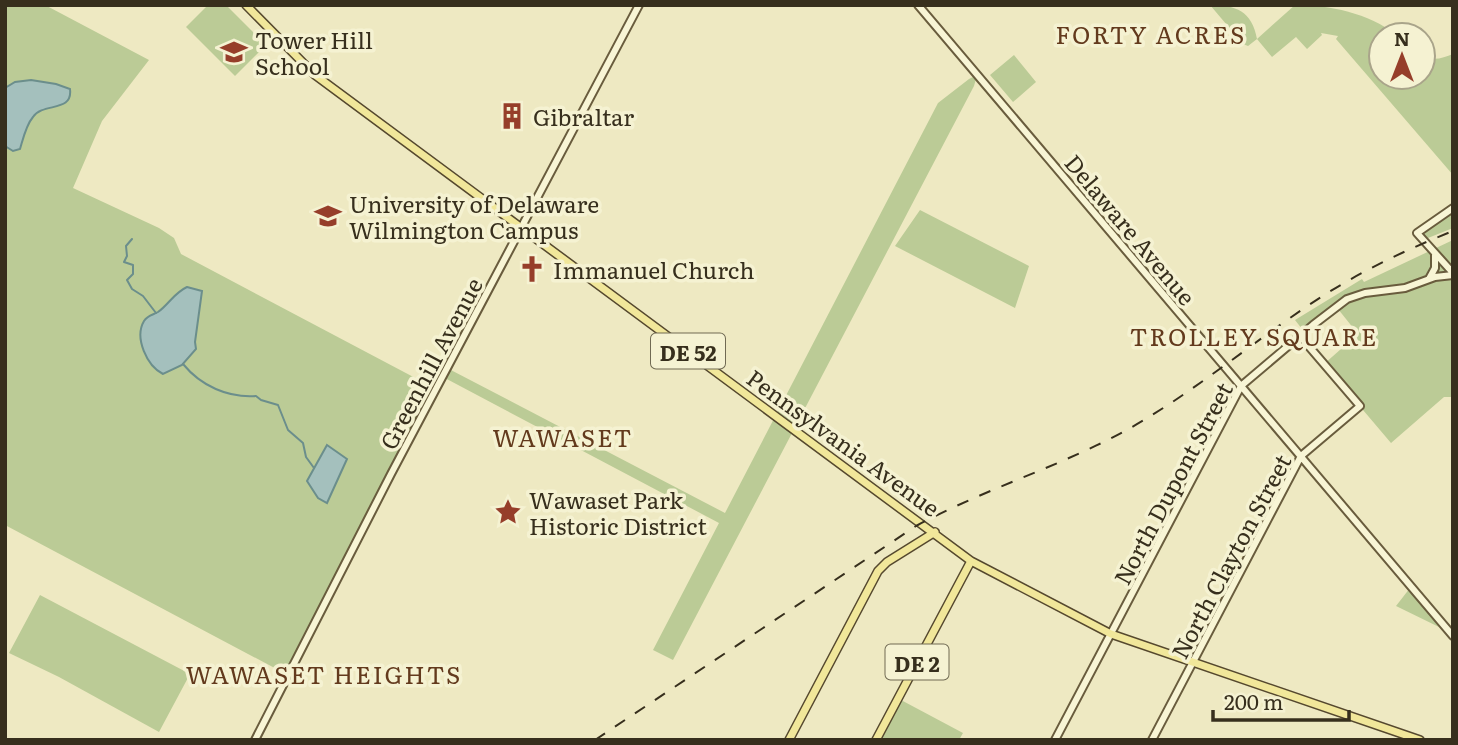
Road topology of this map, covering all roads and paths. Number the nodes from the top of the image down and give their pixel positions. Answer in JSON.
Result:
{"nodes":[{"id":1,"x":246,"y":5,"type":"edge"},
{"id":2,"x":639,"y":5,"type":"edge"},
{"id":3,"x":918,"y":5,"type":"edge"},
{"id":4,"x":1453,"y":208,"type":"edge"},
{"id":5,"x":522,"y":228,"type":"junction"},
{"id":6,"x":1436,"y":255,"type":"junction"},
{"id":7,"x":1453,"y":274,"type":"edge"},
{"id":8,"x":1429,"y":279,"type":"junction"},
{"id":9,"x":1300,"y":336,"type":"junction"},
{"id":10,"x":1241,"y":386,"type":"junction"},
{"id":11,"x":1301,"y":456,"type":"junction"},
{"id":12,"x":935,"y":532,"type":"junction"},
{"id":13,"x":971,"y":561,"type":"junction"},
{"id":14,"x":1111,"y":634,"type":"junction"},
{"id":15,"x":1453,"y":636,"type":"edge"},
{"id":16,"x":1193,"y":662,"type":"junction"},
{"id":17,"x":255,"y":740,"type":"edge"},
{"id":18,"x":789,"y":740,"type":"edge"},
{"id":19,"x":876,"y":740,"type":"edge"},
{"id":20,"x":1055,"y":740,"type":"edge"},
{"id":21,"x":1152,"y":740,"type":"edge"},
{"id":22,"x":1420,"y":740,"type":"edge"}],
"edges":[{"from":1,"to":5,"type":"main road","name":"Pennsylvania Avenue","number":"DE 52"},
{"from":2,"to":5,"type":"street","name":"Greenhill Avenue"},
{"from":3,"to":10,"type":"street","name":"Delaware Avenue"},
{"from":4,"to":6,"type":"street"},
{"from":5,"to":12,"type":"main road","name":"Pennsylvania Avenue","number":"DE 52"},
{"from":5,"to":17,"type":"street","name":"Greenhill Avenue"},
{"from":6,"to":7,"type":"street"},
{"from":6,"to":8,"type":"street"},
{"from":7,"to":8,"type":"street","name":"North Dupont Street"},
{"from":8,"to":9,"type":"street","name":"North Dupont Street"},
{"from":9,"to":10,"type":"street","name":"North Dupont Street"},
{"from":9,"to":11,"type":"street","name":"North Clayton Street"},
{"from":10,"to":11,"type":"street","name":"Delaware Avenue"},
{"from":10,"to":14,"type":"street","name":"North Dupont Street"},
{"from":11,"to":15,"type":"street","name":"Delaware Avenue"},
{"from":11,"to":16,"type":"street","name":"North Clayton Street"},
{"from":12,"to":13,"type":"main road","name":"Pennsylvania Avenue","number":"DE 52"},
{"from":12,"to":18,"type":"main road"},
{"from":13,"to":14,"type":"main road","name":"Pennsylvania Avenue","number":"DE 52"},
{"from":13,"to":19,"type":"main road","number":"DE 2"},
{"from":14,"to":16,"type":"main road","name":"Pennsylvania Avenue","number":"DE 52"},
{"from":14,"to":20,"type":"street","name":"North Dupont Street"},
{"from":16,"to":21,"type":"street","name":"North Clayton Street"},
{"from":16,"to":22,"type":"main road","name":"Pennsylvania Avenue","number":"DE 52"}]}
